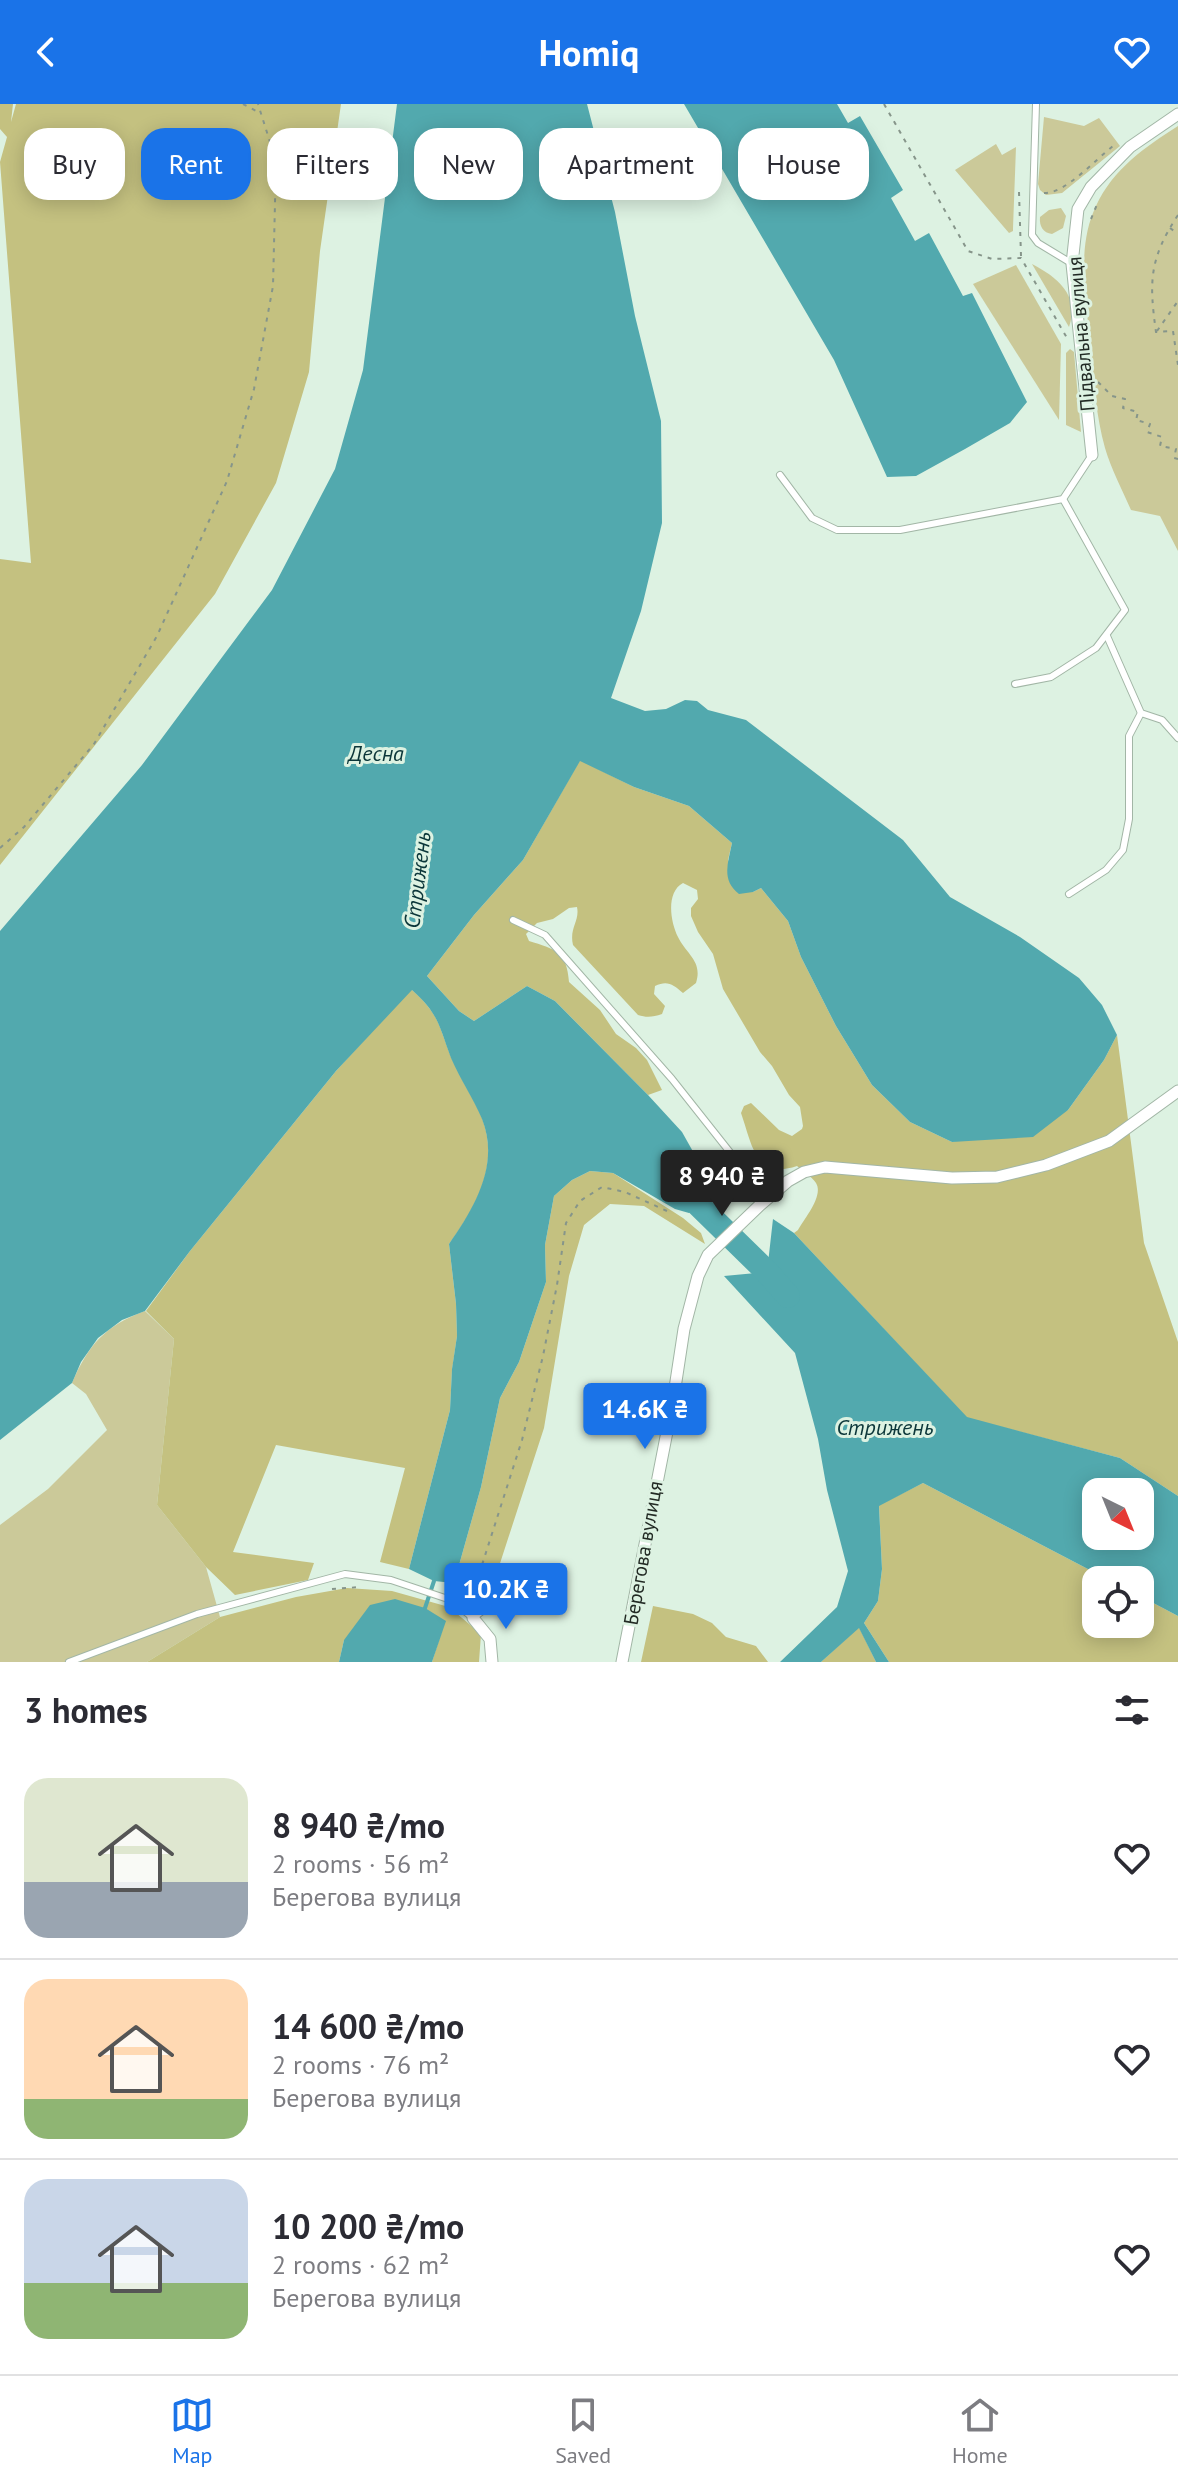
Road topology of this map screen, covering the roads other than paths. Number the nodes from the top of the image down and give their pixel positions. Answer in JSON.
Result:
{"nodes":[{"id":1,"x":1036,"y":104,"type":"edge"},
{"id":2,"x":1178,"y":114,"type":"edge"},
{"id":3,"x":1072,"y":264,"type":"junction"},
{"id":4,"x":1092,"y":455,"type":"joint"},
{"id":5,"x":780,"y":475,"type":"dead end"},
{"id":6,"x":1063,"y":499,"type":"junction"},
{"id":7,"x":1107,"y":636,"type":"junction"},
{"id":8,"x":1015,"y":684,"type":"dead end"},
{"id":9,"x":1141,"y":713,"type":"junction"},
{"id":10,"x":1178,"y":738,"type":"edge"},
{"id":11,"x":1069,"y":894,"type":"dead end"},
{"id":12,"x":513,"y":920,"type":"dead end"},
{"id":13,"x":1178,"y":1091,"type":"edge"},
{"id":14,"x":763,"y":1202,"type":"junction"},
{"id":15,"x":493,"y":1569,"type":"dead end"},
{"id":16,"x":473,"y":1618,"type":"junction"},
{"id":17,"x":69,"y":1662,"type":"edge"},
{"id":18,"x":492,"y":1662,"type":"edge"},
{"id":19,"x":622,"y":1662,"type":"edge"}],
"edges":[{"from":1,"to":3,"type":"lane"},
{"from":2,"to":3,"type":"street","name":"Підвальна вулиця"},
{"from":3,"to":4,"type":"street","name":"Підвальна вулиця"},
{"from":4,"to":6,"type":"lane"},
{"from":5,"to":6,"type":"lane"},
{"from":6,"to":7,"type":"lane"},
{"from":7,"to":8,"type":"lane"},
{"from":7,"to":9,"type":"lane"},
{"from":9,"to":10,"type":"lane"},
{"from":9,"to":11,"type":"lane"},
{"from":12,"to":14,"type":"lane"},
{"from":13,"to":14,"type":"street","name":"Берегова вулиця"},
{"from":14,"to":19,"type":"street","name":"Берегова вулиця"},
{"from":15,"to":16,"type":"lane"},
{"from":16,"to":17,"type":"lane"},
{"from":16,"to":18,"type":"street"}]}
